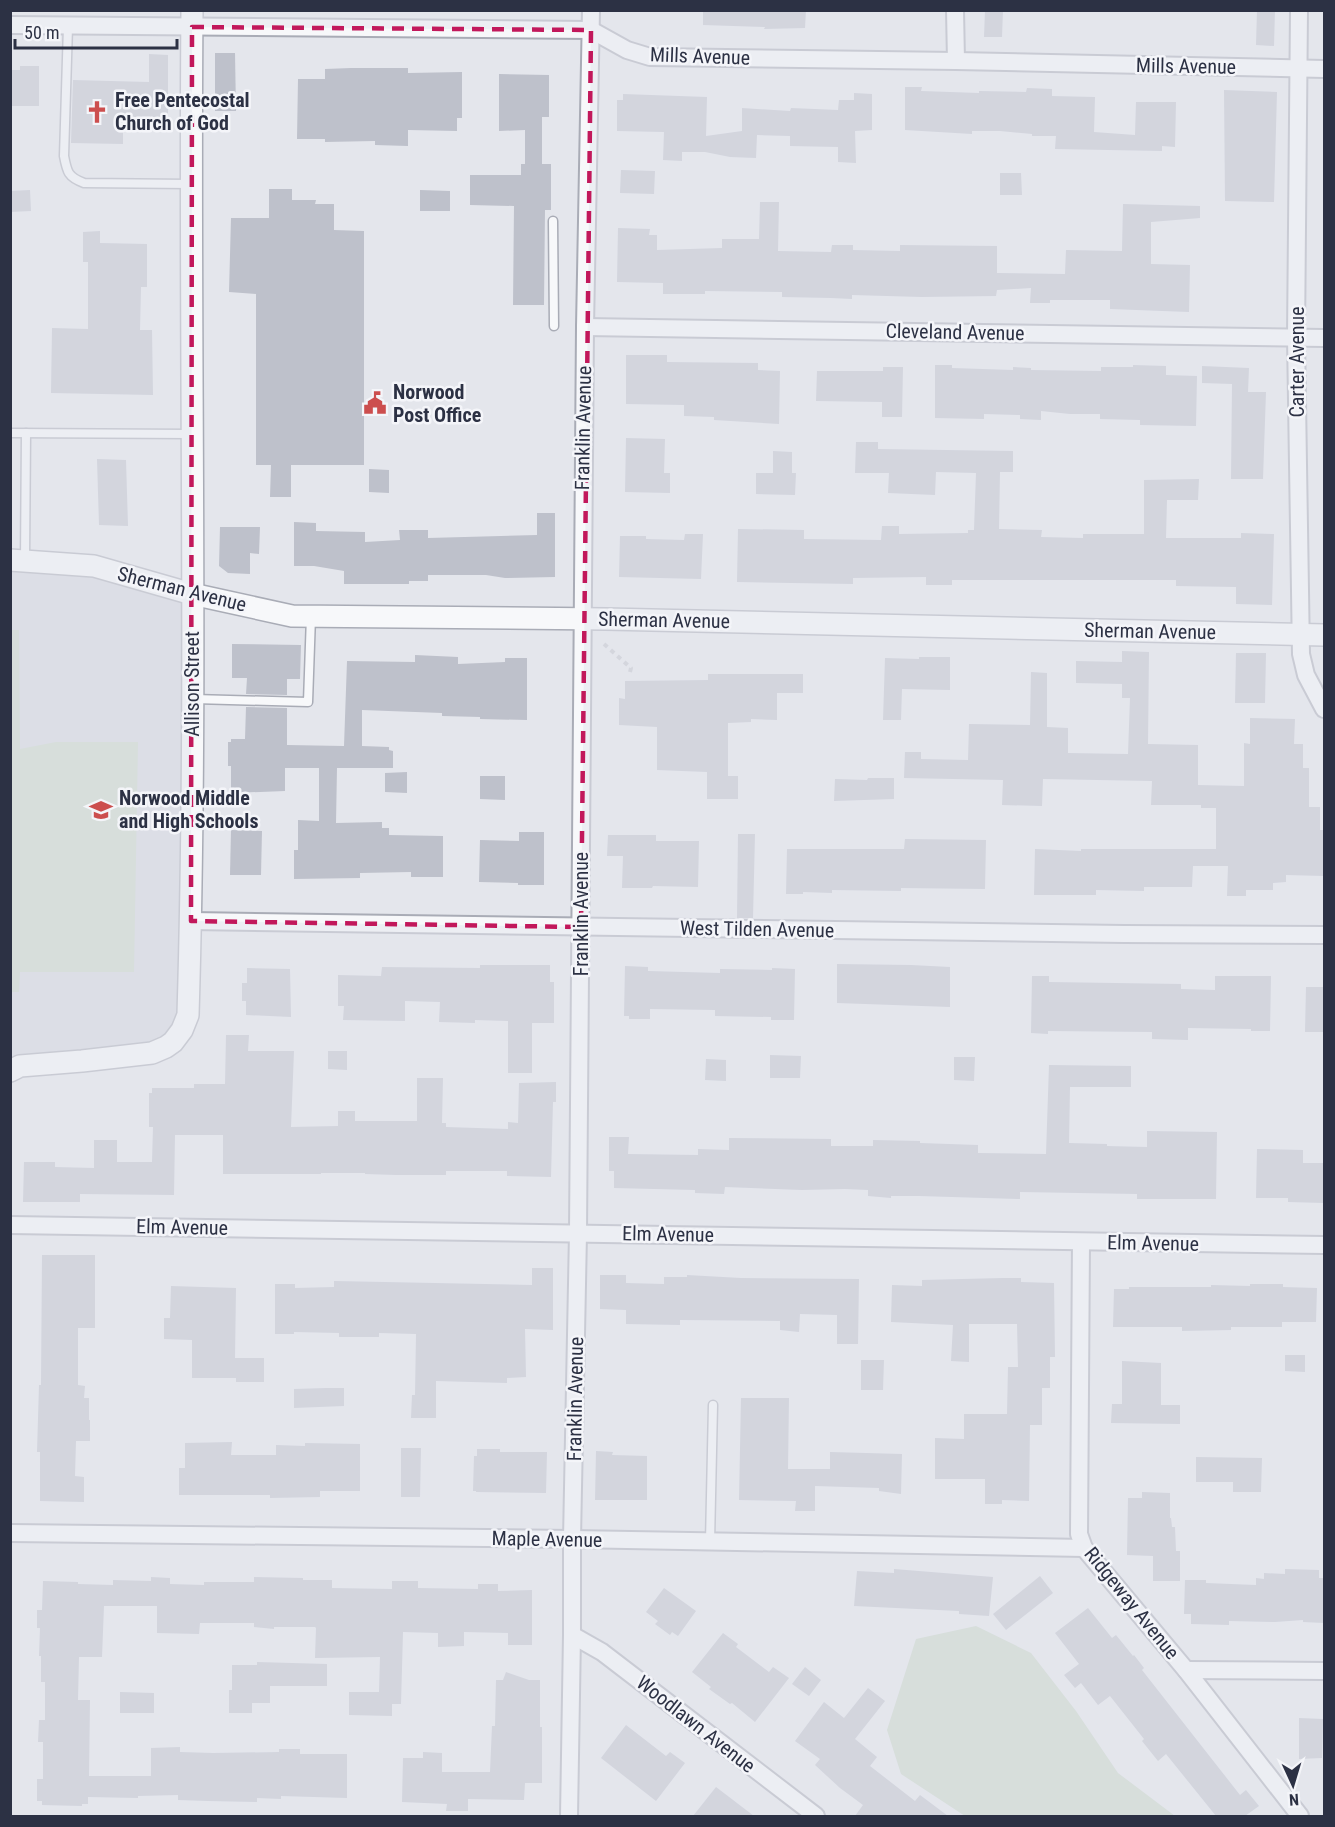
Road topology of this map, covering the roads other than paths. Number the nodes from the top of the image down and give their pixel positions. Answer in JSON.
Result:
{"nodes":[{"id":1,"x":591,"y":10,"type":"edge"},
{"id":2,"x":955,"y":10,"type":"edge"},
{"id":3,"x":1299,"y":10,"type":"edge"},
{"id":4,"x":192,"y":19,"type":"edge"},
{"id":5,"x":10,"y":25,"type":"edge"},
{"id":6,"x":68,"y":26,"type":"junction"},
{"id":7,"x":591,"y":30,"type":"junction"},
{"id":8,"x":956,"y":61,"type":"junction"},
{"id":9,"x":1299,"y":69,"type":"junction"},
{"id":10,"x":1324,"y":69,"type":"edge"},
{"id":11,"x":192,"y":184,"type":"junction"},
{"id":12,"x":553,"y":221,"type":"dead end"},
{"id":13,"x":554,"y":327,"type":"dead end"},
{"id":14,"x":585,"y":327,"type":"junction"},
{"id":15,"x":1296,"y":338,"type":"junction"},
{"id":16,"x":1324,"y":338,"type":"edge"},
{"id":17,"x":10,"y":433,"type":"edge"},
{"id":18,"x":26,"y":433,"type":"junction"},
{"id":19,"x":192,"y":434,"type":"junction"},
{"id":20,"x":18,"y":560,"type":"edge"},
{"id":21,"x":192,"y":594,"type":"junction"},
{"id":22,"x":311,"y":616,"type":"junction"},
{"id":23,"x":581,"y":619,"type":"junction"},
{"id":24,"x":1301,"y":635,"type":"junction"},
{"id":25,"x":1324,"y":635,"type":"edge"},
{"id":26,"x":192,"y":699,"type":"junction"},
{"id":27,"x":1324,"y":709,"type":"edge"},
{"id":28,"x":190,"y":921,"type":"junction"},
{"id":29,"x":581,"y":927,"type":"junction"},
{"id":30,"x":1324,"y":935,"type":"edge"},
{"id":31,"x":10,"y":1071,"type":"edge"},
{"id":32,"x":10,"y":1225,"type":"edge"},
{"id":33,"x":578,"y":1233,"type":"junction"},
{"id":34,"x":1081,"y":1242,"type":"junction"},
{"id":35,"x":1324,"y":1245,"type":"edge"},
{"id":36,"x":713,"y":1406,"type":"dead end"},
{"id":37,"x":10,"y":1533,"type":"edge"},
{"id":38,"x":572,"y":1539,"type":"junction"},
{"id":39,"x":710,"y":1542,"type":"junction"},
{"id":40,"x":1084,"y":1548,"type":"junction"},
{"id":41,"x":572,"y":1635,"type":"junction"},
{"id":42,"x":1186,"y":1670,"type":"junction"},
{"id":43,"x":1324,"y":1671,"type":"edge"},
{"id":44,"x":569,"y":1816,"type":"edge"},
{"id":45,"x":816,"y":1816,"type":"edge"},
{"id":46,"x":1300,"y":1816,"type":"edge"}],
"edges":[{"from":1,"to":7,"type":"street","name":"Franklin Avenue"},
{"from":2,"to":8,"type":"street"},
{"from":3,"to":9,"type":"street","name":"Carter Avenue"},
{"from":4,"to":6,"type":"street","name":"Mills Avenue"},
{"from":4,"to":7,"type":"street","name":"Mills Avenue"},
{"from":4,"to":11,"type":"street","name":"Allison Street"},
{"from":5,"to":6,"type":"street","name":"Mills Avenue"},
{"from":6,"to":11,"type":"lane"},
{"from":7,"to":8,"type":"street","name":"Mills Avenue"},
{"from":7,"to":14,"type":"street","name":"Franklin Avenue"},
{"from":8,"to":9,"type":"street","name":"Mills Avenue"},
{"from":9,"to":10,"type":"street","name":"Mills Avenue"},
{"from":9,"to":15,"type":"street","name":"Carter Avenue"},
{"from":11,"to":19,"type":"street","name":"Allison Street"},
{"from":12,"to":13,"type":"lane"},
{"from":14,"to":15,"type":"street","name":"Cleveland Avenue"},
{"from":14,"to":23,"type":"street","name":"Franklin Avenue"},
{"from":15,"to":16,"type":"street","name":"Cleveland Avenue"},
{"from":15,"to":24,"type":"street","name":"Carter Avenue"},
{"from":17,"to":18,"type":"lane"},
{"from":18,"to":19,"type":"lane"},
{"from":18,"to":20,"type":"lane"},
{"from":19,"to":21,"type":"street","name":"Allison Street"},
{"from":20,"to":21,"type":"street","name":"Sherman Avenue"},
{"from":21,"to":22,"type":"street","name":"Sherman Avenue"},
{"from":21,"to":26,"type":"street","name":"Allison Street"},
{"from":22,"to":23,"type":"street","name":"Sherman Avenue"},
{"from":22,"to":26,"type":"lane"},
{"from":23,"to":24,"type":"street","name":"Sherman Avenue"},
{"from":23,"to":29,"type":"street","name":"Franklin Avenue"},
{"from":24,"to":25,"type":"street","name":"Sherman Avenue"},
{"from":24,"to":27,"type":"street","name":"Carter Avenue"},
{"from":26,"to":28,"type":"street","name":"Allison Street"},
{"from":28,"to":29,"type":"street","name":"West Tilden Avenue"},
{"from":28,"to":31,"type":"street","name":"Allison Street"},
{"from":29,"to":30,"type":"street","name":"West Tilden Avenue"},
{"from":29,"to":33,"type":"street","name":"Franklin Avenue"},
{"from":32,"to":33,"type":"street","name":"Elm Avenue"},
{"from":33,"to":34,"type":"street","name":"Elm Avenue"},
{"from":33,"to":38,"type":"street","name":"Franklin Avenue"},
{"from":34,"to":35,"type":"street","name":"Elm Avenue"},
{"from":34,"to":40,"type":"street","name":"Ridgeway Avenue"},
{"from":36,"to":39,"type":"lane"},
{"from":37,"to":38,"type":"street","name":"Maple Avenue"},
{"from":38,"to":39,"type":"street","name":"Maple Avenue"},
{"from":38,"to":41,"type":"street","name":"Franklin Avenue"},
{"from":39,"to":40,"type":"street","name":"Maple Avenue"},
{"from":40,"to":42,"type":"street","name":"Ridgeway Avenue"},
{"from":41,"to":44,"type":"street","name":"Franklin Avenue"},
{"from":41,"to":45,"type":"street","name":"Woodlawn Avenue"},
{"from":42,"to":43,"type":"street"},
{"from":42,"to":46,"type":"street","name":"Ridgeway Avenue"}]}
